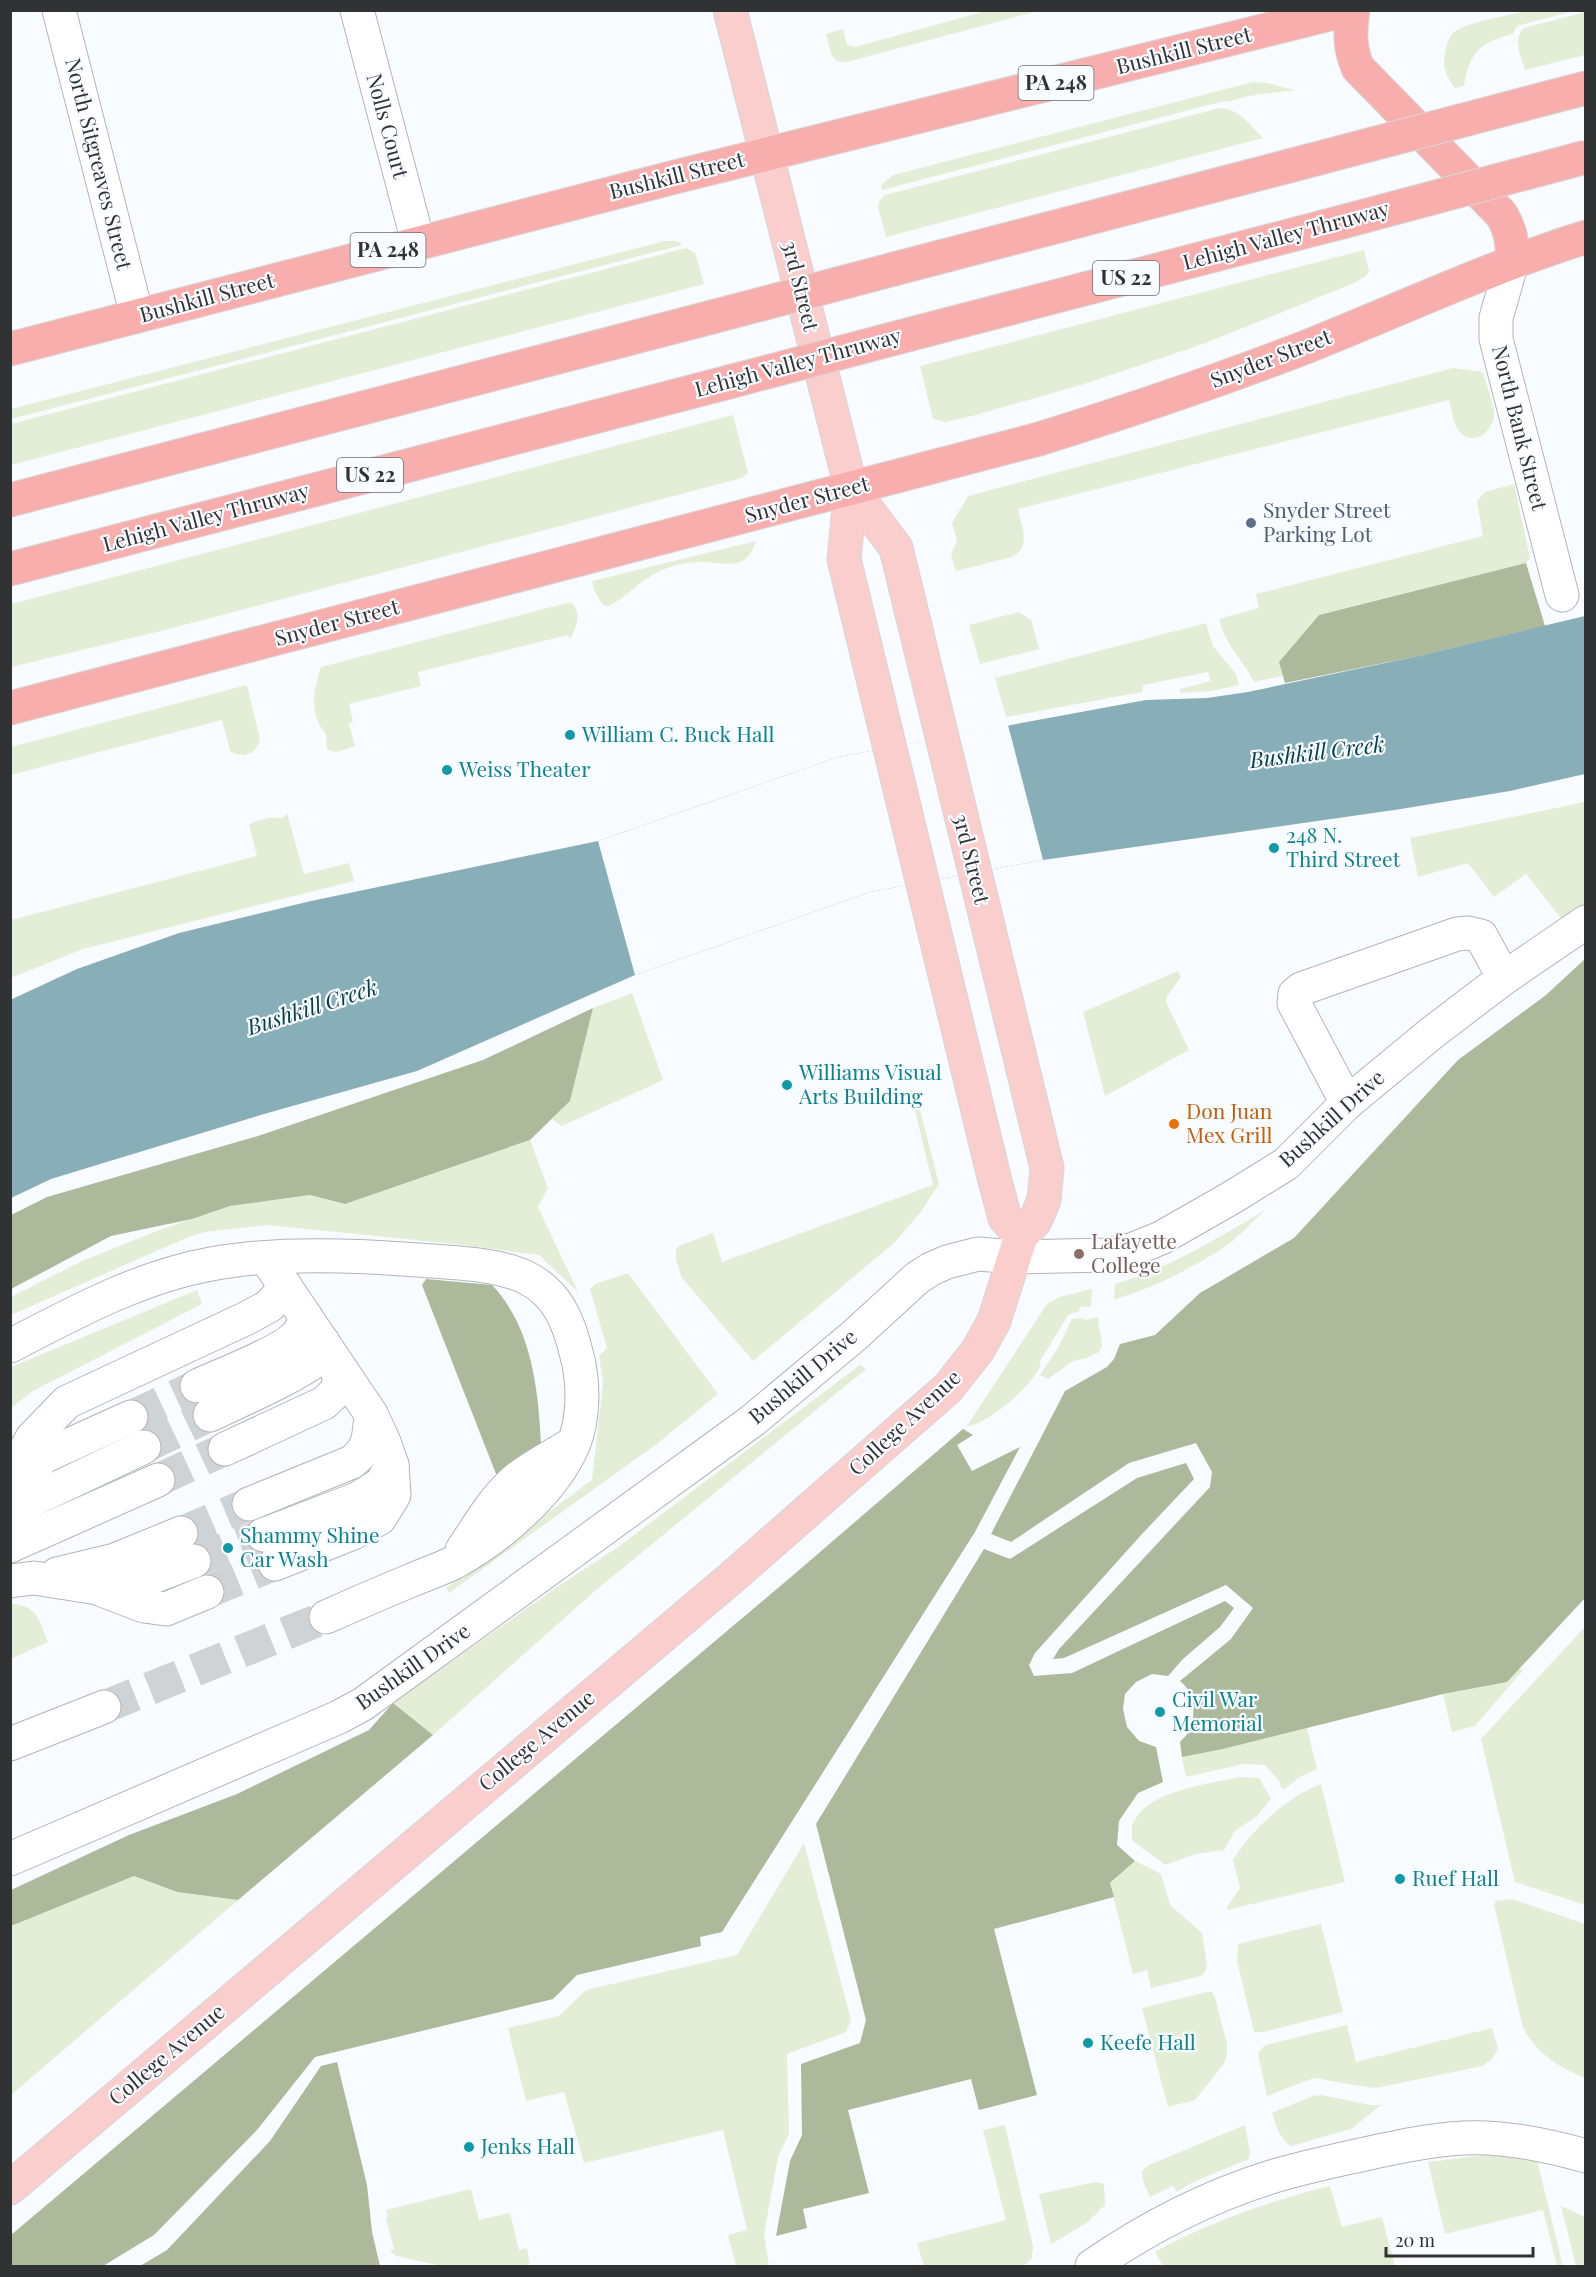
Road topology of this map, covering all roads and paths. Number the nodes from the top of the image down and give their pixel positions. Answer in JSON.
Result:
{"nodes":[{"id":1,"x":59,"y":10,"type":"edge"},
{"id":2,"x":357,"y":10,"type":"edge"},
{"id":3,"x":730,"y":10,"type":"edge"},
{"id":4,"x":1346,"y":10,"type":"edge"},
{"id":5,"x":1353,"y":10,"type":"edge"},
{"id":6,"x":1586,"y":88,"type":"edge"},
{"id":7,"x":766,"y":154,"type":"junction"},
{"id":8,"x":1586,"y":158,"type":"edge"},
{"id":9,"x":1586,"y":237,"type":"edge"},
{"id":10,"x":418,"y":242,"type":"junction"},
{"id":11,"x":1512,"y":262,"type":"junction"},
{"id":12,"x":137,"y":316,"type":"junction"},
{"id":13,"x":10,"y":349,"type":"edge"},
{"id":14,"x":851,"y":488,"type":"junction"},
{"id":15,"x":10,"y":500,"type":"edge"},
{"id":16,"x":10,"y":569,"type":"edge"},
{"id":17,"x":1562,"y":595,"type":"dead end"},
{"id":18,"x":10,"y":708,"type":"edge"},
{"id":19,"x":1586,"y":922,"type":"edge"},
{"id":20,"x":1504,"y":978,"type":"junction"},
{"id":21,"x":1347,"y":1104,"type":"junction"},
{"id":22,"x":1018,"y":1246,"type":"junction"},
{"id":23,"x":266,"y":1258,"type":"junction"},
{"id":24,"x":286,"y":1287,"type":"junction"},
{"id":25,"x":321,"y":1340,"type":"junction"},
{"id":26,"x":10,"y":1346,"type":"edge"},
{"id":27,"x":196,"y":1386,"type":"tunnel mouth"},
{"id":28,"x":371,"y":1414,"type":"junction"},
{"id":29,"x":210,"y":1415,"type":"tunnel mouth"},
{"id":30,"x":130,"y":1417,"type":"tunnel mouth"},
{"id":31,"x":144,"y":1447,"type":"tunnel mouth"},
{"id":32,"x":225,"y":1449,"type":"tunnel mouth"},
{"id":33,"x":10,"y":1478,"type":"edge"},
{"id":34,"x":158,"y":1480,"type":"tunnel mouth"},
{"id":35,"x":10,"y":1485,"type":"edge"},
{"id":36,"x":249,"y":1504,"type":"tunnel mouth"},
{"id":37,"x":10,"y":1520,"type":"edge"},
{"id":38,"x":10,"y":1546,"type":"edge"},
{"id":39,"x":269,"y":1550,"type":"tunnel mouth"},
{"id":40,"x":22,"y":1579,"type":"edge"},
{"id":41,"x":98,"y":1588,"type":"junction"},
{"id":42,"x":207,"y":1592,"type":"tunnel mouth"},
{"id":43,"x":326,"y":1617,"type":"tunnel mouth"},
{"id":44,"x":104,"y":1707,"type":"tunnel mouth"},
{"id":45,"x":10,"y":1744,"type":"edge"},
{"id":46,"x":10,"y":1859,"type":"edge"},
{"id":47,"x":1586,"y":2156,"type":"edge"},
{"id":48,"x":10,"y":2188,"type":"edge"},
{"id":49,"x":1092,"y":2266,"type":"edge"}],
"edges":[{"from":1,"to":12,"type":"street","name":"North Sitgreaves Street"},
{"from":2,"to":10,"type":"street","name":"Nolls Court"},
{"from":3,"to":7,"type":"main road","name":"3rd Street"},
{"from":4,"to":7,"type":"highway","name":"Bushkill Street","number":"PA 248"},
{"from":5,"to":11,"type":"highway"},
{"from":6,"to":15,"type":"highway","bridge":true},
{"from":7,"to":10,"type":"highway","name":"Bushkill Street","number":"PA 248"},
{"from":7,"to":14,"type":"main road","name":"3rd Street"},
{"from":8,"to":16,"type":"highway","name":"Lehigh Valley Thruway","number":"US 22","bridge":true},
{"from":9,"to":11,"type":"highway","name":"Snyder Street"},
{"from":10,"to":12,"type":"highway","name":"Bushkill Street","number":"PA 248"},
{"from":11,"to":14,"type":"highway","name":"Snyder Street"},
{"from":11,"to":17,"type":"street","name":"North Bank Street"},
{"from":12,"to":13,"type":"highway","name":"Bushkill Street","number":"PA 248"},
{"from":14,"to":18,"type":"highway","name":"Snyder Street"},
{"from":14,"to":22,"type":"main road","name":"3rd Street"},
{"from":14,"to":22,"type":"main road","name":"3rd Street"},
{"from":19,"to":20,"type":"street","name":"Bushkill Drive"},
{"from":20,"to":21,"type":"street","name":"Bushkill Drive"},
{"from":20,"to":21,"type":"street"},
{"from":21,"to":22,"type":"street","name":"Bushkill Drive"},
{"from":22,"to":46,"type":"street","name":"Bushkill Drive"},
{"from":22,"to":48,"type":"main road","name":"College Avenue"},
{"from":23,"to":24,"type":"street"},
{"from":23,"to":26,"type":"street"},
{"from":23,"to":43,"type":"street"},
{"from":24,"to":25,"type":"street"},
{"from":24,"to":33,"type":"street"},
{"from":25,"to":27,"type":"street"},
{"from":25,"to":28,"type":"street"},
{"from":25,"to":29,"type":"street"},
{"from":25,"to":32,"type":"street"},
{"from":28,"to":36,"type":"street"},
{"from":28,"to":39,"type":"street"},
{"from":30,"to":35,"type":"street"},
{"from":31,"to":37,"type":"street"},
{"from":34,"to":38,"type":"street"},
{"from":40,"to":41,"type":"street"},
{"from":40,"to":41,"type":"street"},
{"from":41,"to":42,"type":"street"},
{"from":44,"to":45,"type":"street"},
{"from":47,"to":49,"type":"street"}]}
